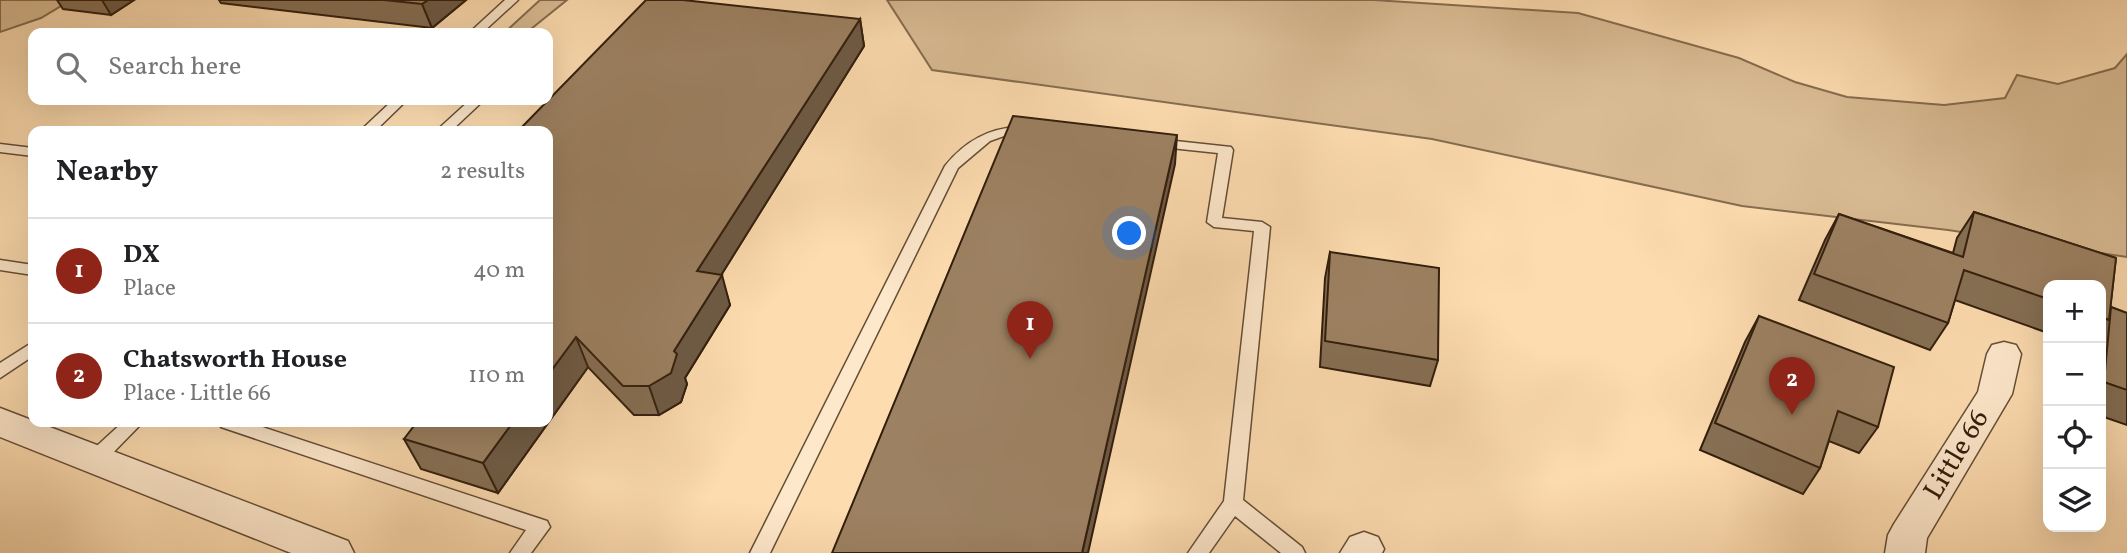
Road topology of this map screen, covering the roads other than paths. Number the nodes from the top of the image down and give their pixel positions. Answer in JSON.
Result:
{"nodes":[{"id":1,"x":512,"y":0,"type":"edge"},
{"id":2,"x":481,"y":28,"type":"edge"},
{"id":3,"x":395,"y":105,"type":"edge"},
{"id":4,"x":472,"y":105,"type":"edge"},
{"id":5,"x":372,"y":126,"type":"edge"},
{"id":6,"x":448,"y":126,"type":"edge"},
{"id":7,"x":1047,"y":133,"type":"edge"},
{"id":8,"x":1143,"y":142,"type":"edge"},
{"id":9,"x":0,"y":148,"type":"edge"},
{"id":10,"x":28,"y":151,"type":"edge"},
{"id":11,"x":0,"y":265,"type":"edge"},
{"id":12,"x":28,"y":269,"type":"edge"},
{"id":13,"x":28,"y":352,"type":"edge"},
{"id":14,"x":2004,"y":354,"type":"dead end"},
{"id":15,"x":0,"y":372,"type":"edge"},
{"id":16,"x":0,"y":422,"type":"edge"},
{"id":17,"x":129,"y":427,"type":"edge"},
{"id":18,"x":242,"y":427,"type":"edge"},
{"id":19,"x":95,"y":459,"type":"junction"},
{"id":20,"x":1233,"y":503,"type":"junction"},
{"id":21,"x":334,"y":553,"type":"edge"},
{"id":22,"x":520,"y":553,"type":"edge"},
{"id":23,"x":760,"y":553,"type":"edge"},
{"id":24,"x":1198,"y":553,"type":"edge"},
{"id":25,"x":1295,"y":553,"type":"edge"},
{"id":26,"x":1905,"y":553,"type":"edge"}],
"edges":[{"from":1,"to":2,"type":"lane"},
{"from":3,"to":5,"type":"lane"},
{"from":4,"to":6,"type":"lane"},
{"from":7,"to":23,"type":"lane"},
{"from":8,"to":20,"type":"lane"},
{"from":9,"to":10,"type":"lane"},
{"from":11,"to":12,"type":"lane"},
{"from":13,"to":15,"type":"lane"},
{"from":14,"to":26,"type":"street","name":"Little 66"},
{"from":16,"to":19,"type":"street"},
{"from":17,"to":19,"type":"lane"},
{"from":18,"to":22,"type":"lane"},
{"from":19,"to":21,"type":"street"},
{"from":20,"to":24,"type":"lane"},
{"from":20,"to":25,"type":"lane"}]}
